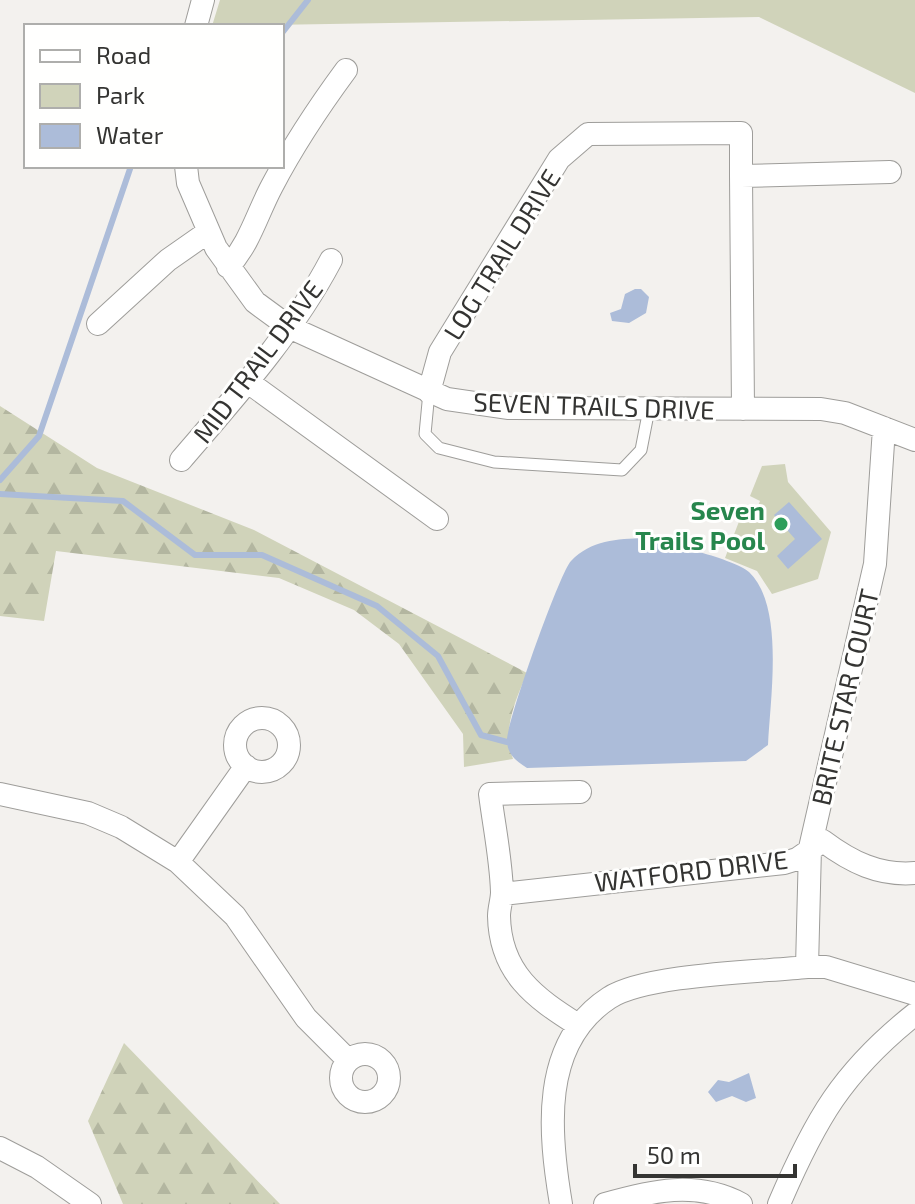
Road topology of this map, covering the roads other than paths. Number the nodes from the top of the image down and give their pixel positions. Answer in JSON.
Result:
{"nodes":[{"id":1,"x":203,"y":0,"type":"edge"},
{"id":2,"x":197,"y":24,"type":"edge"},
{"id":3,"x":346,"y":70,"type":"dead end"},
{"id":4,"x":284,"y":164,"type":"edge"},
{"id":5,"x":186,"y":168,"type":"edge"},
{"id":6,"x":282,"y":168,"type":"edge"},
{"id":7,"x":890,"y":172,"type":"dead end"},
{"id":8,"x":741,"y":176,"type":"junction"},
{"id":9,"x":208,"y":232,"type":"junction"},
{"id":10,"x":331,"y":260,"type":"dead end"},
{"id":11,"x":228,"y":267,"type":"junction"},
{"id":12,"x":98,"y":324,"type":"dead end"},
{"id":13,"x":289,"y":327,"type":"junction"},
{"id":14,"x":248,"y":382,"type":"junction"},
{"id":15,"x":429,"y":392,"type":"junction"},
{"id":16,"x":649,"y":409,"type":"junction"},
{"id":17,"x":743,"y":409,"type":"junction"},
{"id":18,"x":884,"y":428,"type":"junction"},
{"id":19,"x":915,"y":440,"type":"edge"},
{"id":20,"x":181,"y":460,"type":"dead end"},
{"id":21,"x":437,"y":519,"type":"dead end"},
{"id":22,"x":246,"y":766,"type":"dead end"},
{"id":23,"x":580,"y":792,"type":"dead end"},
{"id":24,"x":0,"y":794,"type":"edge"},
{"id":25,"x":810,"y":848,"type":"junction"},
{"id":26,"x":178,"y":862,"type":"junction"},
{"id":27,"x":915,"y":873,"type":"edge"},
{"id":28,"x":502,"y":894,"type":"junction"},
{"id":29,"x":807,"y":967,"type":"junction"},
{"id":30,"x":915,"y":994,"type":"edge"},
{"id":31,"x":915,"y":1014,"type":"edge"},
{"id":32,"x":578,"y":1025,"type":"junction"},
{"id":33,"x":348,"y":1060,"type":"dead end"},
{"id":34,"x":0,"y":1148,"type":"edge"},
{"id":35,"x":660,"y":1196,"type":"edge"},
{"id":36,"x":90,"y":1204,"type":"edge"},
{"id":37,"x":561,"y":1204,"type":"edge"},
{"id":38,"x":605,"y":1204,"type":"edge"},
{"id":39,"x":741,"y":1204,"type":"edge"},
{"id":40,"x":779,"y":1204,"type":"edge"}],
"edges":[{"from":1,"to":2,"type":"street"},
{"from":3,"to":4,"type":"street"},
{"from":5,"to":9,"type":"street","name":"SEVEN TRAILS DRIVE"},
{"from":6,"to":11,"type":"street"},
{"from":7,"to":8,"type":"street"},
{"from":8,"to":15,"type":"street","name":"LOG TRAIL DRIVE"},
{"from":8,"to":17,"type":"street"},
{"from":9,"to":11,"type":"street","name":"SEVEN TRAILS DRIVE"},
{"from":9,"to":12,"type":"street"},
{"from":10,"to":13,"type":"street","name":"MID TRAIL DRIVE"},
{"from":11,"to":13,"type":"street","name":"SEVEN TRAILS DRIVE"},
{"from":13,"to":14,"type":"street","name":"MID TRAIL DRIVE"},
{"from":13,"to":15,"type":"street","name":"SEVEN TRAILS DRIVE"},
{"from":14,"to":20,"type":"street","name":"MID TRAIL DRIVE"},
{"from":14,"to":21,"type":"street"},
{"from":15,"to":16,"type":"street","name":"SEVEN TRAILS DRIVE"},
{"from":15,"to":16,"type":"lane"},
{"from":16,"to":17,"type":"street","name":"SEVEN TRAILS DRIVE"},
{"from":17,"to":18,"type":"street","name":"SEVEN TRAILS DRIVE"},
{"from":18,"to":19,"type":"street","name":"SEVEN TRAILS DRIVE"},
{"from":18,"to":25,"type":"street","name":"BRITE STAR COURT"},
{"from":22,"to":26,"type":"street"},
{"from":23,"to":28,"type":"street"},
{"from":24,"to":26,"type":"street"},
{"from":25,"to":27,"type":"street","name":"WATFORD DRIVE"},
{"from":25,"to":28,"type":"street","name":"WATFORD DRIVE"},
{"from":25,"to":29,"type":"street","name":"BRITE STAR COURT"},
{"from":26,"to":33,"type":"street"},
{"from":28,"to":32,"type":"street"},
{"from":29,"to":30,"type":"street"},
{"from":29,"to":32,"type":"street"},
{"from":31,"to":40,"type":"street"},
{"from":32,"to":37,"type":"street"},
{"from":34,"to":36,"type":"street"},
{"from":35,"to":38,"type":"street"},
{"from":35,"to":39,"type":"street"}]}
